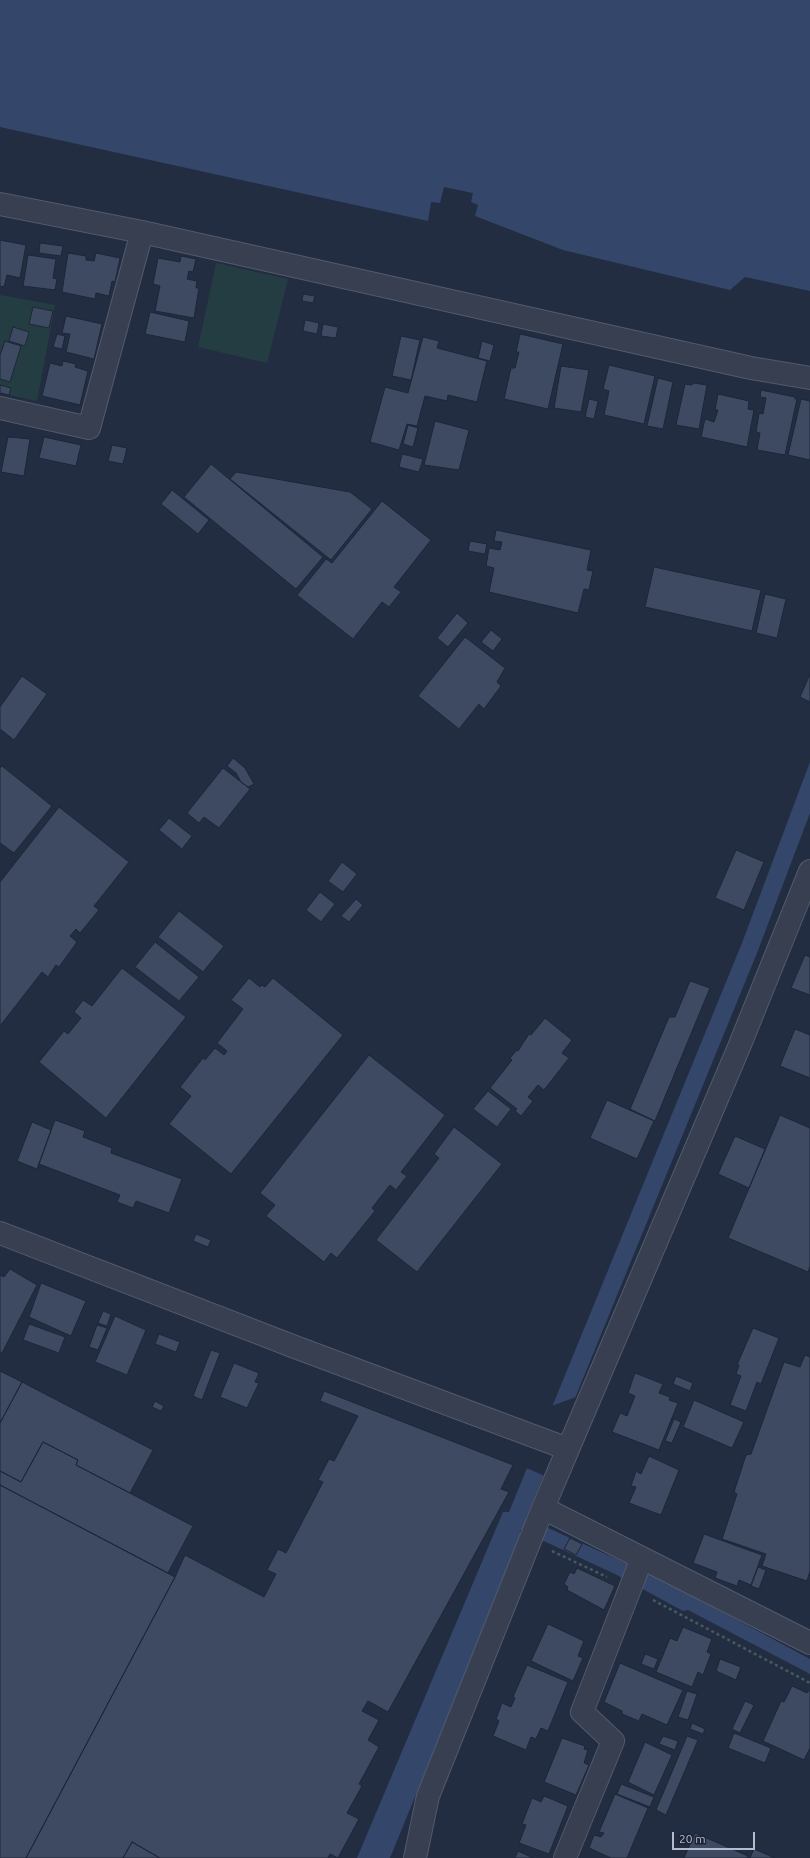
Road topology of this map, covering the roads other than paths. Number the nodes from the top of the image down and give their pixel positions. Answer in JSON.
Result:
{"nodes":[{"id":1,"x":0,"y":204,"type":"edge"},
{"id":2,"x":142,"y":232,"type":"junction"},
{"id":3,"x":810,"y":378,"type":"edge"},
{"id":4,"x":0,"y":408,"type":"edge"},
{"id":5,"x":810,"y":871,"type":"edge"},
{"id":6,"x":0,"y":1233,"type":"edge"},
{"id":7,"x":568,"y":1449,"type":"junction"},
{"id":8,"x":536,"y":1527,"type":"junction"},
{"id":9,"x":636,"y":1574,"type":"junction"},
{"id":10,"x":810,"y":1643,"type":"edge"},
{"id":11,"x":415,"y":1858,"type":"edge"},
{"id":12,"x":565,"y":1858,"type":"edge"}],
"edges":[{"from":1,"to":2,"type":"street"},
{"from":2,"to":3,"type":"street"},
{"from":2,"to":4,"type":"street"},
{"from":5,"to":7,"type":"street"},
{"from":6,"to":7,"type":"street"},
{"from":7,"to":8,"type":"street"},
{"from":8,"to":9,"type":"street"},
{"from":8,"to":11,"type":"street"},
{"from":9,"to":10,"type":"street"},
{"from":9,"to":12,"type":"street"}]}
